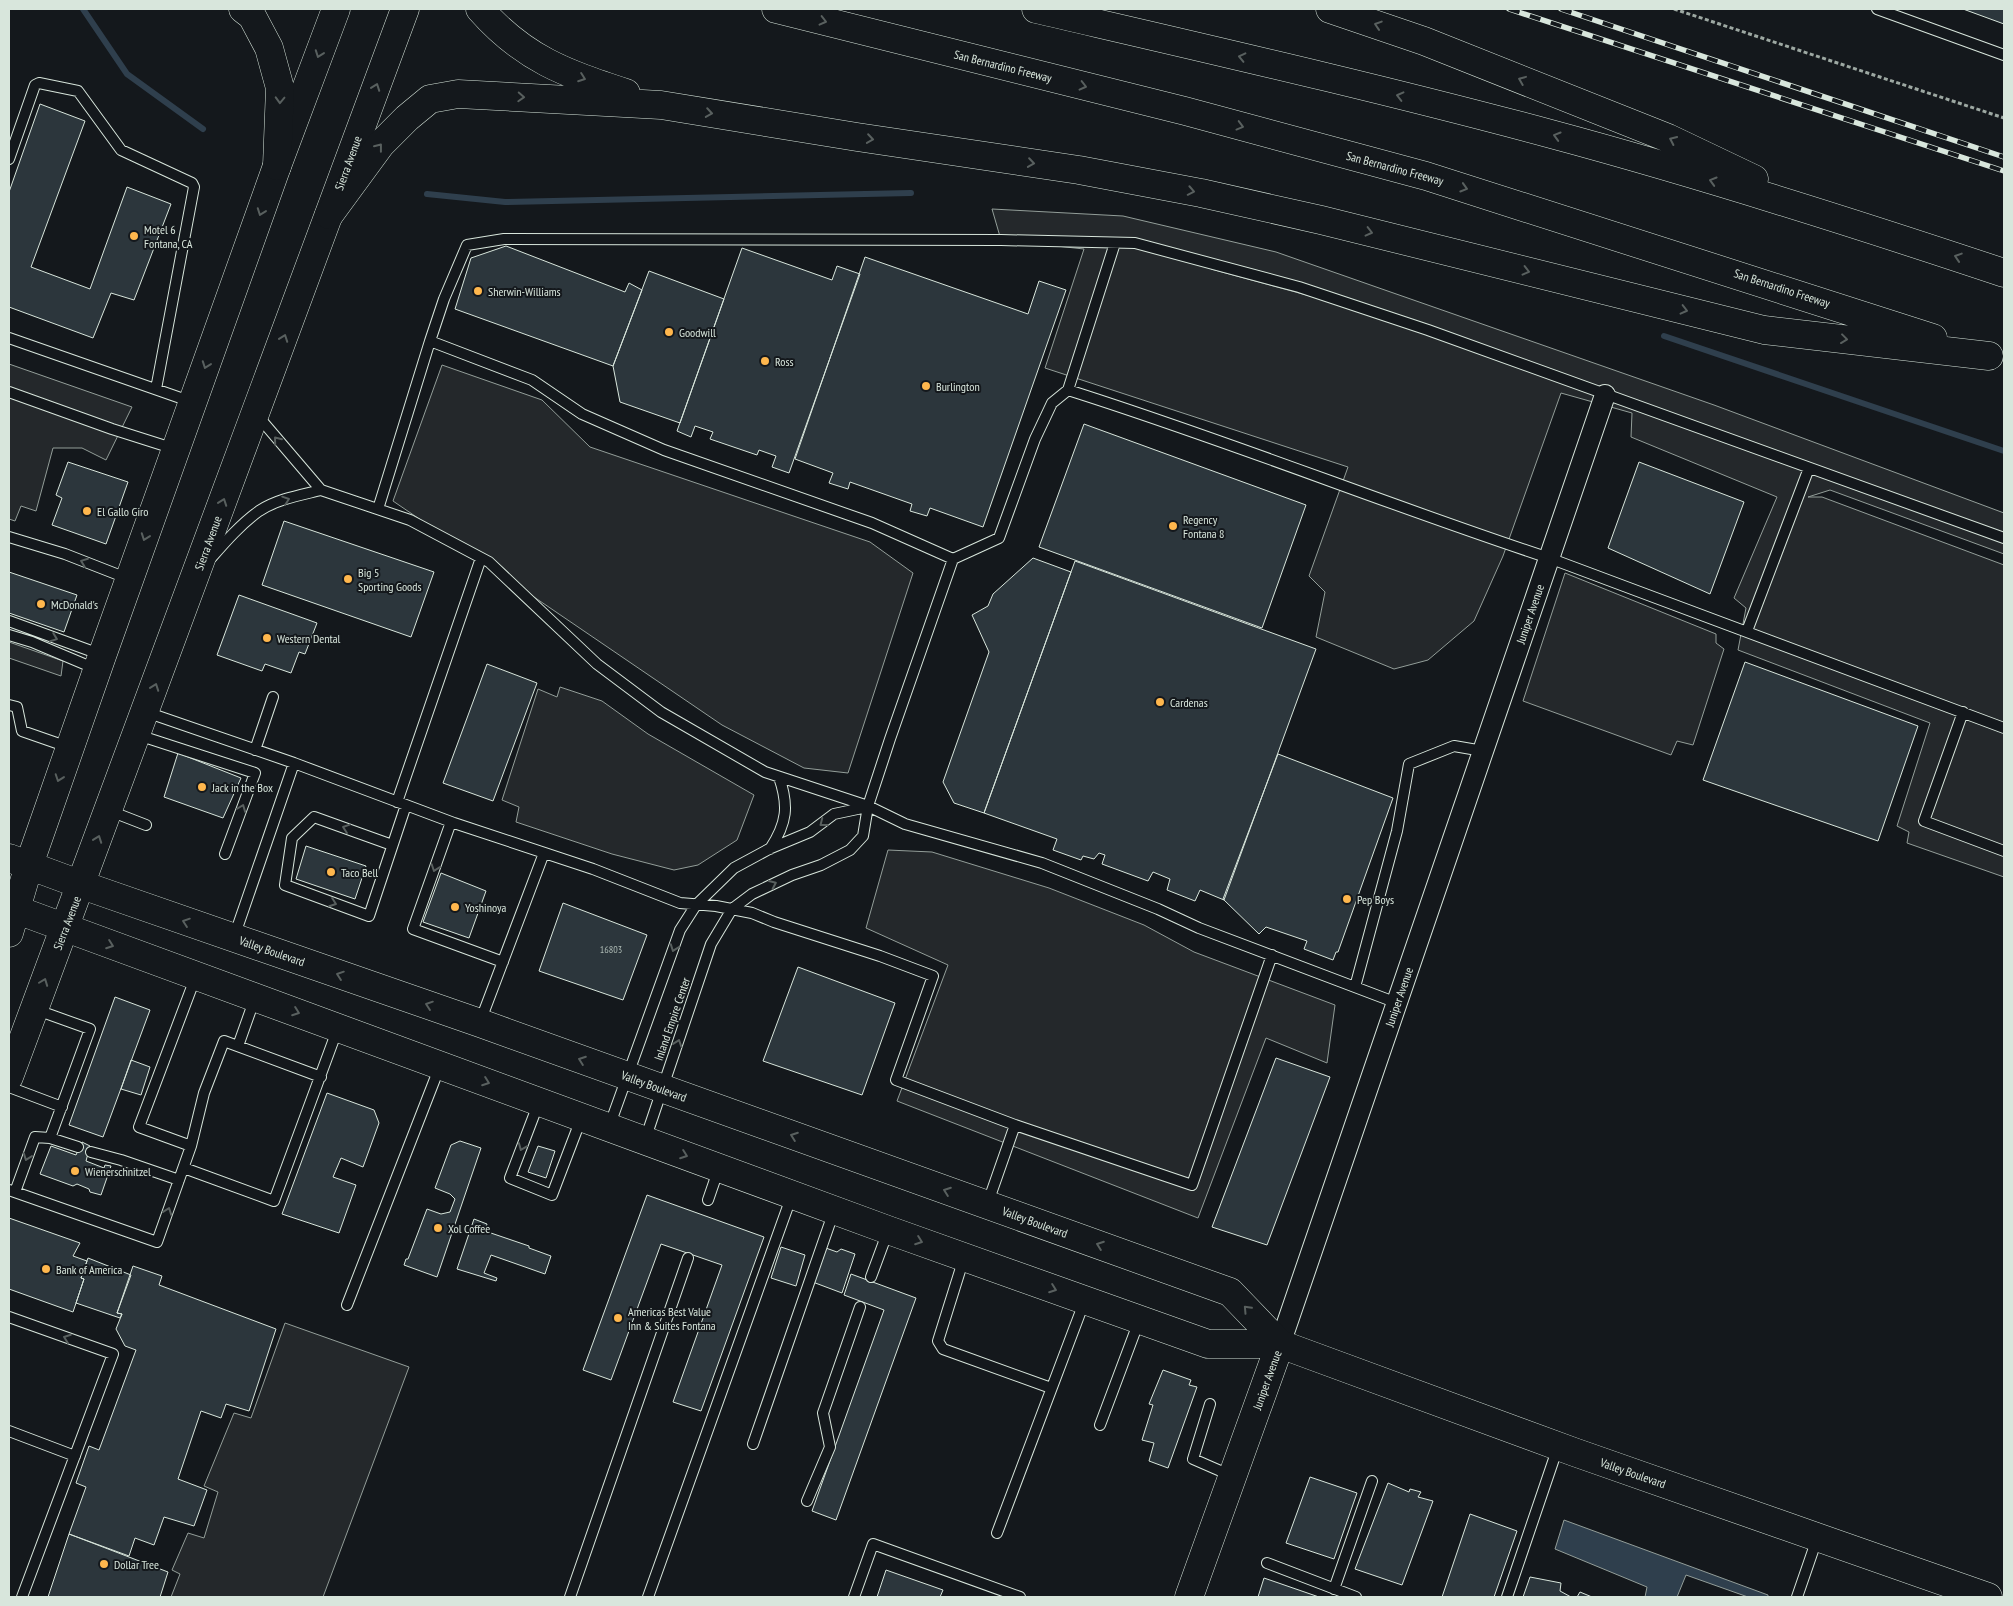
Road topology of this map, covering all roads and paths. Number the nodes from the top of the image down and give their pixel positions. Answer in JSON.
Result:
{"nodes":[{"id":1,"x":243,"y":9,"type":"edge"},
{"id":2,"x":336,"y":9,"type":"edge"},
{"id":3,"x":405,"y":9,"type":"edge"},
{"id":4,"x":776,"y":9,"type":"edge"},
{"id":5,"x":1036,"y":9,"type":"edge"},
{"id":6,"x":1330,"y":9,"type":"edge"},
{"id":7,"x":1674,"y":9,"type":"edge"},
{"id":8,"x":1877,"y":9,"type":"edge"},
{"id":9,"x":1904,"y":13,"type":"edge"},
{"id":10,"x":488,"y":18,"type":"edge"},
{"id":11,"x":2004,"y":55,"type":"edge"},
{"id":12,"x":661,"y":105,"type":"junction"},
{"id":13,"x":2004,"y":118,"type":"edge"},
{"id":14,"x":9,"y":159,"type":"edge"},
{"id":15,"x":277,"y":166,"type":"junction"},
{"id":16,"x":1827,"y":214,"type":"junction"},
{"id":17,"x":329,"y":215,"type":"junction"},
{"id":18,"x":1115,"y":243,"type":"junction"},
{"id":19,"x":2004,"y":273,"type":"edge"},
{"id":20,"x":9,"y":338,"type":"edge"},
{"id":21,"x":430,"y":341,"type":"junction"},
{"id":22,"x":1997,"y":358,"type":"edge"},
{"id":23,"x":156,"y":389,"type":"junction"},
{"id":24,"x":1068,"y":390,"type":"junction"},
{"id":25,"x":9,"y":392,"type":"edge"},
{"id":26,"x":1605,"y":395,"type":"junction"},
{"id":27,"x":193,"y":402,"type":"junction"},
{"id":28,"x":256,"y":414,"type":"junction"},
{"id":29,"x":176,"y":450,"type":"junction"},
{"id":30,"x":1809,"y":468,"type":"junction"},
{"id":31,"x":321,"y":490,"type":"junction"},
{"id":32,"x":378,"y":509,"type":"junction"},
{"id":33,"x":9,"y":537,"type":"edge"},
{"id":34,"x":2004,"y":538,"type":"edge"},
{"id":35,"x":481,"y":558,"type":"junction"},
{"id":36,"x":1549,"y":558,"type":"junction"},
{"id":37,"x":953,"y":559,"type":"junction"},
{"id":38,"x":196,"y":575,"type":"junction"},
{"id":39,"x":130,"y":579,"type":"junction"},
{"id":40,"x":9,"y":621,"type":"edge"},
{"id":41,"x":1747,"y":631,"type":"junction"},
{"id":42,"x":9,"y":635,"type":"edge"},
{"id":43,"x":100,"y":662,"type":"junction"},
{"id":44,"x":273,"y":697,"type":"dead end"},
{"id":45,"x":9,"y":704,"type":"edge"},
{"id":46,"x":1963,"y":712,"type":"junction"},
{"id":47,"x":141,"y":723,"type":"junction"},
{"id":48,"x":2004,"y":728,"type":"edge"},
{"id":49,"x":70,"y":748,"type":"junction"},
{"id":50,"x":255,"y":750,"type":"junction"},
{"id":51,"x":1483,"y":751,"type":"junction"},
{"id":52,"x":294,"y":763,"type":"junction"},
{"id":53,"x":779,"y":777,"type":"junction"},
{"id":54,"x":401,"y":804,"type":"junction"},
{"id":55,"x":868,"y":806,"type":"junction"},
{"id":56,"x":109,"y":811,"type":"junction"},
{"id":57,"x":451,"y":822,"type":"junction"},
{"id":58,"x":146,"y":825,"type":"dead end"},
{"id":59,"x":392,"y":844,"type":"junction"},
{"id":60,"x":769,"y":849,"type":"junction"},
{"id":61,"x":2004,"y":851,"type":"edge"},
{"id":62,"x":544,"y":853,"type":"junction"},
{"id":63,"x":225,"y":854,"type":"dead end"},
{"id":64,"x":19,"y":861,"type":"edge"},
{"id":65,"x":82,"y":885,"type":"junction"},
{"id":66,"x":696,"y":905,"type":"junction"},
{"id":67,"x":732,"y":909,"type":"junction"},
{"id":68,"x":11,"y":916,"type":"edge"},
{"id":69,"x":64,"y":928,"type":"junction"},
{"id":70,"x":234,"y":938,"type":"junction"},
{"id":71,"x":1272,"y":955,"type":"junction"},
{"id":72,"x":503,"y":962,"type":"junction"},
{"id":73,"x":196,"y":976,"type":"junction"},
{"id":74,"x":1356,"y":986,"type":"junction"},
{"id":75,"x":255,"y":997,"type":"junction"},
{"id":76,"x":1397,"y":1003,"type":"junction"},
{"id":77,"x":34,"y":1009,"type":"junction"},
{"id":78,"x":480,"y":1023,"type":"junction"},
{"id":79,"x":338,"y":1028,"type":"junction"},
{"id":80,"x":238,"y":1046,"type":"junction"},
{"id":81,"x":440,"y":1066,"type":"junction"},
{"id":82,"x":321,"y":1076,"type":"junction"},
{"id":83,"x":628,"y":1076,"type":"junction"},
{"id":84,"x":9,"y":1077,"type":"edge"},
{"id":85,"x":9,"y":1088,"type":"edge"},
{"id":86,"x":662,"y":1089,"type":"junction"},
{"id":87,"x":540,"y":1101,"type":"junction"},
{"id":88,"x":62,"y":1107,"type":"junction"},
{"id":89,"x":582,"y":1117,"type":"junction"},
{"id":90,"x":1015,"y":1125,"type":"junction"},
{"id":91,"x":609,"y":1127,"type":"junction"},
{"id":92,"x":50,"y":1138,"type":"junction"},
{"id":93,"x":645,"y":1140,"type":"junction"},
{"id":94,"x":191,"y":1146,"type":"junction"},
{"id":95,"x":78,"y":1147,"type":"dead end"},
{"id":96,"x":91,"y":1152,"type":"dead end"},
{"id":97,"x":719,"y":1167,"type":"junction"},
{"id":98,"x":184,"y":1168,"type":"junction"},
{"id":99,"x":180,"y":1180,"type":"junction"},
{"id":100,"x":12,"y":1191,"type":"edge"},
{"id":101,"x":792,"y":1194,"type":"junction"},
{"id":102,"x":708,"y":1200,"type":"dead end"},
{"id":103,"x":987,"y":1205,"type":"junction"},
{"id":104,"x":834,"y":1210,"type":"junction"},
{"id":105,"x":888,"y":1230,"type":"junction"},
{"id":106,"x":965,"y":1257,"type":"junction"},
{"id":107,"x":688,"y":1258,"type":"dead end"},
{"id":108,"x":871,"y":1277,"type":"dead end"},
{"id":109,"x":1085,"y":1300,"type":"junction"},
{"id":110,"x":347,"y":1305,"type":"dead end"},
{"id":111,"x":860,"y":1307,"type":"dead end"},
{"id":112,"x":9,"y":1316,"type":"edge"},
{"id":113,"x":1139,"y":1320,"type":"junction"},
{"id":114,"x":1280,"y":1344,"type":"junction"},
{"id":115,"x":1051,"y":1388,"type":"junction"},
{"id":116,"x":1210,"y":1404,"type":"dead end"},
{"id":117,"x":1100,"y":1425,"type":"dead end"},
{"id":118,"x":9,"y":1432,"type":"edge"},
{"id":119,"x":753,"y":1444,"type":"dead end"},
{"id":120,"x":1558,"y":1446,"type":"junction"},
{"id":121,"x":75,"y":1456,"type":"junction"},
{"id":122,"x":1233,"y":1476,"type":"junction"},
{"id":123,"x":1372,"y":1481,"type":"dead end"},
{"id":124,"x":807,"y":1502,"type":"dead end"},
{"id":125,"x":997,"y":1533,"type":"dead end"},
{"id":126,"x":1818,"y":1538,"type":"junction"},
{"id":127,"x":1267,"y":1563,"type":"dead end"},
{"id":128,"x":1334,"y":1589,"type":"junction"},
{"id":129,"x":22,"y":1597,"type":"edge"},
{"id":130,"x":570,"y":1597,"type":"edge"},
{"id":131,"x":648,"y":1597,"type":"edge"},
{"id":132,"x":854,"y":1597,"type":"edge"},
{"id":133,"x":1020,"y":1597,"type":"edge"},
{"id":134,"x":1189,"y":1597,"type":"edge"},
{"id":135,"x":1356,"y":1597,"type":"edge"},
{"id":136,"x":1507,"y":1597,"type":"edge"},
{"id":137,"x":1798,"y":1597,"type":"edge"},
{"id":138,"x":1988,"y":1597,"type":"edge"}],
"edges":[{"from":1,"to":15,"type":"main road","one_way":true},
{"from":2,"to":15,"type":"main road","one_way":true},
{"from":17,"to":3,"type":"main road","name":"Sierra Avenue","one_way":true},
{"from":4,"to":22,"type":"main road","name":"San Bernardino Freeway","one_way":true},
{"from":16,"to":5,"type":"main road","one_way":true},
{"from":16,"to":6,"type":"main road","one_way":true},
{"from":7,"to":13,"type":"path"},
{"from":8,"to":9,"type":"lane"},
{"from":9,"to":11,"type":"lane"},
{"from":10,"to":12,"type":"main road","one_way":true},
{"from":17,"to":12,"type":"main road","one_way":true},
{"from":12,"to":22,"type":"main road","one_way":true},
{"from":14,"to":23,"type":"lane"},
{"from":15,"to":27,"type":"main road","one_way":true},
{"from":19,"to":16,"type":"main road","one_way":true},
{"from":28,"to":17,"type":"main road","name":"Sierra Avenue","one_way":true},
{"from":18,"to":21,"type":"lane"},
{"from":18,"to":24,"type":"lane"},
{"from":18,"to":26,"type":"lane"},
{"from":20,"to":23,"type":"lane"},
{"from":21,"to":32,"type":"lane"},
{"from":21,"to":37,"type":"lane"},
{"from":23,"to":27,"type":"lane"},
{"from":24,"to":36,"type":"lane"},
{"from":24,"to":37,"type":"lane"},
{"from":25,"to":29,"type":"lane"},
{"from":26,"to":30,"type":"lane"},
{"from":26,"to":36,"type":"street","name":"Juniper Avenue"},
{"from":27,"to":29,"type":"main road"},
{"from":31,"to":28,"type":"lane","one_way":true},
{"from":38,"to":28,"type":"main road","name":"Sierra Avenue","one_way":true},
{"from":29,"to":39,"type":"main road","one_way":true},
{"from":30,"to":34,"type":"lane"},
{"from":30,"to":41,"type":"lane"},
{"from":31,"to":32,"type":"lane"},
{"from":38,"to":31,"type":"lane","one_way":true},
{"from":32,"to":35,"type":"lane"},
{"from":39,"to":33,"type":"lane","one_way":true},
{"from":35,"to":53,"type":"lane"},
{"from":35,"to":54,"type":"lane"},
{"from":36,"to":41,"type":"lane"},
{"from":36,"to":51,"type":"street","name":"Juniper Avenue"},
{"from":37,"to":55,"type":"lane"},
{"from":47,"to":38,"type":"main road","name":"Sierra Avenue","one_way":true},
{"from":39,"to":43,"type":"main road"},
{"from":40,"to":43,"type":"lane","one_way":true},
{"from":41,"to":46,"type":"lane"},
{"from":42,"to":43,"type":"lane"},
{"from":43,"to":49,"type":"main road"},
{"from":44,"to":50,"type":"lane"},
{"from":45,"to":49,"type":"lane"},
{"from":46,"to":48,"type":"lane"},
{"from":46,"to":61,"type":"lane"},
{"from":47,"to":50,"type":"lane"},
{"from":47,"to":56,"type":"main road","name":"Sierra Avenue"},
{"from":63,"to":47,"type":"lane","one_way":true},
{"from":49,"to":64,"type":"main road","one_way":true},
{"from":50,"to":52,"type":"lane"},
{"from":51,"to":74,"type":"lane"},
{"from":51,"to":76,"type":"street","name":"Juniper Avenue"},
{"from":52,"to":54,"type":"lane"},
{"from":52,"to":70,"type":"lane"},
{"from":53,"to":55,"type":"lane"},
{"from":53,"to":60,"type":"lane"},
{"from":54,"to":57,"type":"lane"},
{"from":54,"to":59,"type":"lane"},
{"from":55,"to":60,"type":"lane","name":"Inland Empire Center","one_way":true},
{"from":67,"to":55,"type":"lane","one_way":true},
{"from":55,"to":71,"type":"lane"},
{"from":56,"to":58,"type":"lane"},
{"from":65,"to":56,"type":"main road","name":"Sierra Avenue","one_way":true},
{"from":57,"to":62,"type":"lane"},
{"from":57,"to":72,"type":"lane","one_way":true},
{"from":59,"to":59,"type":"lane","one_way":true},
{"from":60,"to":66,"type":"lane","name":"Inland Empire Center"},
{"from":62,"to":66,"type":"lane"},
{"from":62,"to":72,"type":"lane"},
{"from":64,"to":65,"type":"main road","name":"Valley Boulevard"},
{"from":64,"to":68,"type":"main road"},
{"from":65,"to":69,"type":"main road","name":"Sierra Avenue"},
{"from":70,"to":65,"type":"main road","name":"Valley Boulevard","one_way":true},
{"from":66,"to":67,"type":"lane"},
{"from":66,"to":83,"type":"lane","name":"Inland Empire Center","one_way":true},
{"from":86,"to":67,"type":"lane","name":"Inland Empire Center","one_way":true},
{"from":67,"to":90,"type":"lane"},
{"from":68,"to":69,"type":"main road","name":"Valley Boulevard"},
{"from":69,"to":73,"type":"main road","name":"Valley Boulevard","one_way":true},
{"from":77,"to":69,"type":"main road","name":"Sierra Avenue","one_way":true},
{"from":78,"to":70,"type":"main road","name":"Valley Boulevard","one_way":true},
{"from":71,"to":74,"type":"lane"},
{"from":71,"to":90,"type":"lane"},
{"from":72,"to":78,"type":"lane"},
{"from":73,"to":75,"type":"main road","name":"Valley Boulevard"},
{"from":73,"to":94,"type":"lane"},
{"from":74,"to":76,"type":"lane"},
{"from":75,"to":79,"type":"main road","name":"Valley Boulevard","one_way":true},
{"from":75,"to":80,"type":"lane"},
{"from":76,"to":114,"type":"street","name":"Juniper Avenue"},
{"from":77,"to":84,"type":"main road","name":"Sierra Avenue"},
{"from":77,"to":88,"type":"lane"},
{"from":83,"to":78,"type":"main road","name":"Valley Boulevard","one_way":true},
{"from":79,"to":81,"type":"main road","name":"Valley Boulevard"},
{"from":79,"to":82,"type":"lane"},
{"from":80,"to":82,"type":"lane"},
{"from":80,"to":94,"type":"lane"},
{"from":81,"to":87,"type":"main road","name":"Valley Boulevard","one_way":true},
{"from":81,"to":110,"type":"lane"},
{"from":82,"to":98,"type":"lane"},
{"from":83,"to":86,"type":"main road","name":"Valley Boulevard"},
{"from":83,"to":91,"type":"lane","name":"Inland Empire Center"},
{"from":85,"to":88,"type":"lane"},
{"from":86,"to":93,"type":"lane","name":"Inland Empire Center"},
{"from":103,"to":86,"type":"main road","name":"Valley Boulevard","one_way":true},
{"from":87,"to":89,"type":"main road","name":"Valley Boulevard"},
{"from":87,"to":89,"type":"lane","one_way":true},
{"from":88,"to":92,"type":"lane"},
{"from":89,"to":91,"type":"main road","name":"Valley Boulevard"},
{"from":90,"to":103,"type":"lane"},
{"from":91,"to":93,"type":"main road","name":"Valley Boulevard"},
{"from":92,"to":95,"type":"lane"},
{"from":92,"to":100,"type":"lane","one_way":true},
{"from":93,"to":97,"type":"main road","name":"Valley Boulevard","one_way":true},
{"from":94,"to":98,"type":"lane"},
{"from":96,"to":99,"type":"lane"},
{"from":97,"to":101,"type":"main road","name":"Valley Boulevard"},
{"from":97,"to":102,"type":"lane"},
{"from":98,"to":99,"type":"lane"},
{"from":100,"to":99,"type":"lane","one_way":true},
{"from":101,"to":104,"type":"main road","name":"Valley Boulevard"},
{"from":101,"to":131,"type":"lane"},
{"from":114,"to":103,"type":"main road","name":"Valley Boulevard","one_way":true},
{"from":104,"to":105,"type":"main road","name":"Valley Boulevard"},
{"from":104,"to":119,"type":"lane"},
{"from":105,"to":106,"type":"main road","name":"Valley Boulevard","one_way":true},
{"from":105,"to":108,"type":"lane"},
{"from":106,"to":109,"type":"main road","name":"Valley Boulevard","one_way":true},
{"from":106,"to":115,"type":"lane"},
{"from":107,"to":130,"type":"lane"},
{"from":109,"to":113,"type":"main road","name":"Valley Boulevard"},
{"from":109,"to":115,"type":"lane"},
{"from":111,"to":124,"type":"lane"},
{"from":121,"to":112,"type":"lane","one_way":true},
{"from":113,"to":114,"type":"main road","name":"Valley Boulevard"},
{"from":113,"to":117,"type":"lane"},
{"from":114,"to":120,"type":"main road","name":"Valley Boulevard"},
{"from":114,"to":122,"type":"main road","name":"Juniper Avenue"},
{"from":115,"to":125,"type":"lane"},
{"from":116,"to":122,"type":"lane"},
{"from":118,"to":121,"type":"lane"},
{"from":120,"to":126,"type":"main road","name":"Valley Boulevard"},
{"from":120,"to":136,"type":"lane"},
{"from":121,"to":129,"type":"lane"},
{"from":122,"to":134,"type":"main road","name":"Juniper Avenue"},
{"from":123,"to":128,"type":"lane"},
{"from":126,"to":137,"type":"lane"},
{"from":126,"to":138,"type":"main road","name":"Valley Boulevard"},
{"from":127,"to":128,"type":"lane"},
{"from":128,"to":135,"type":"lane"},
{"from":132,"to":133,"type":"lane"}]}
